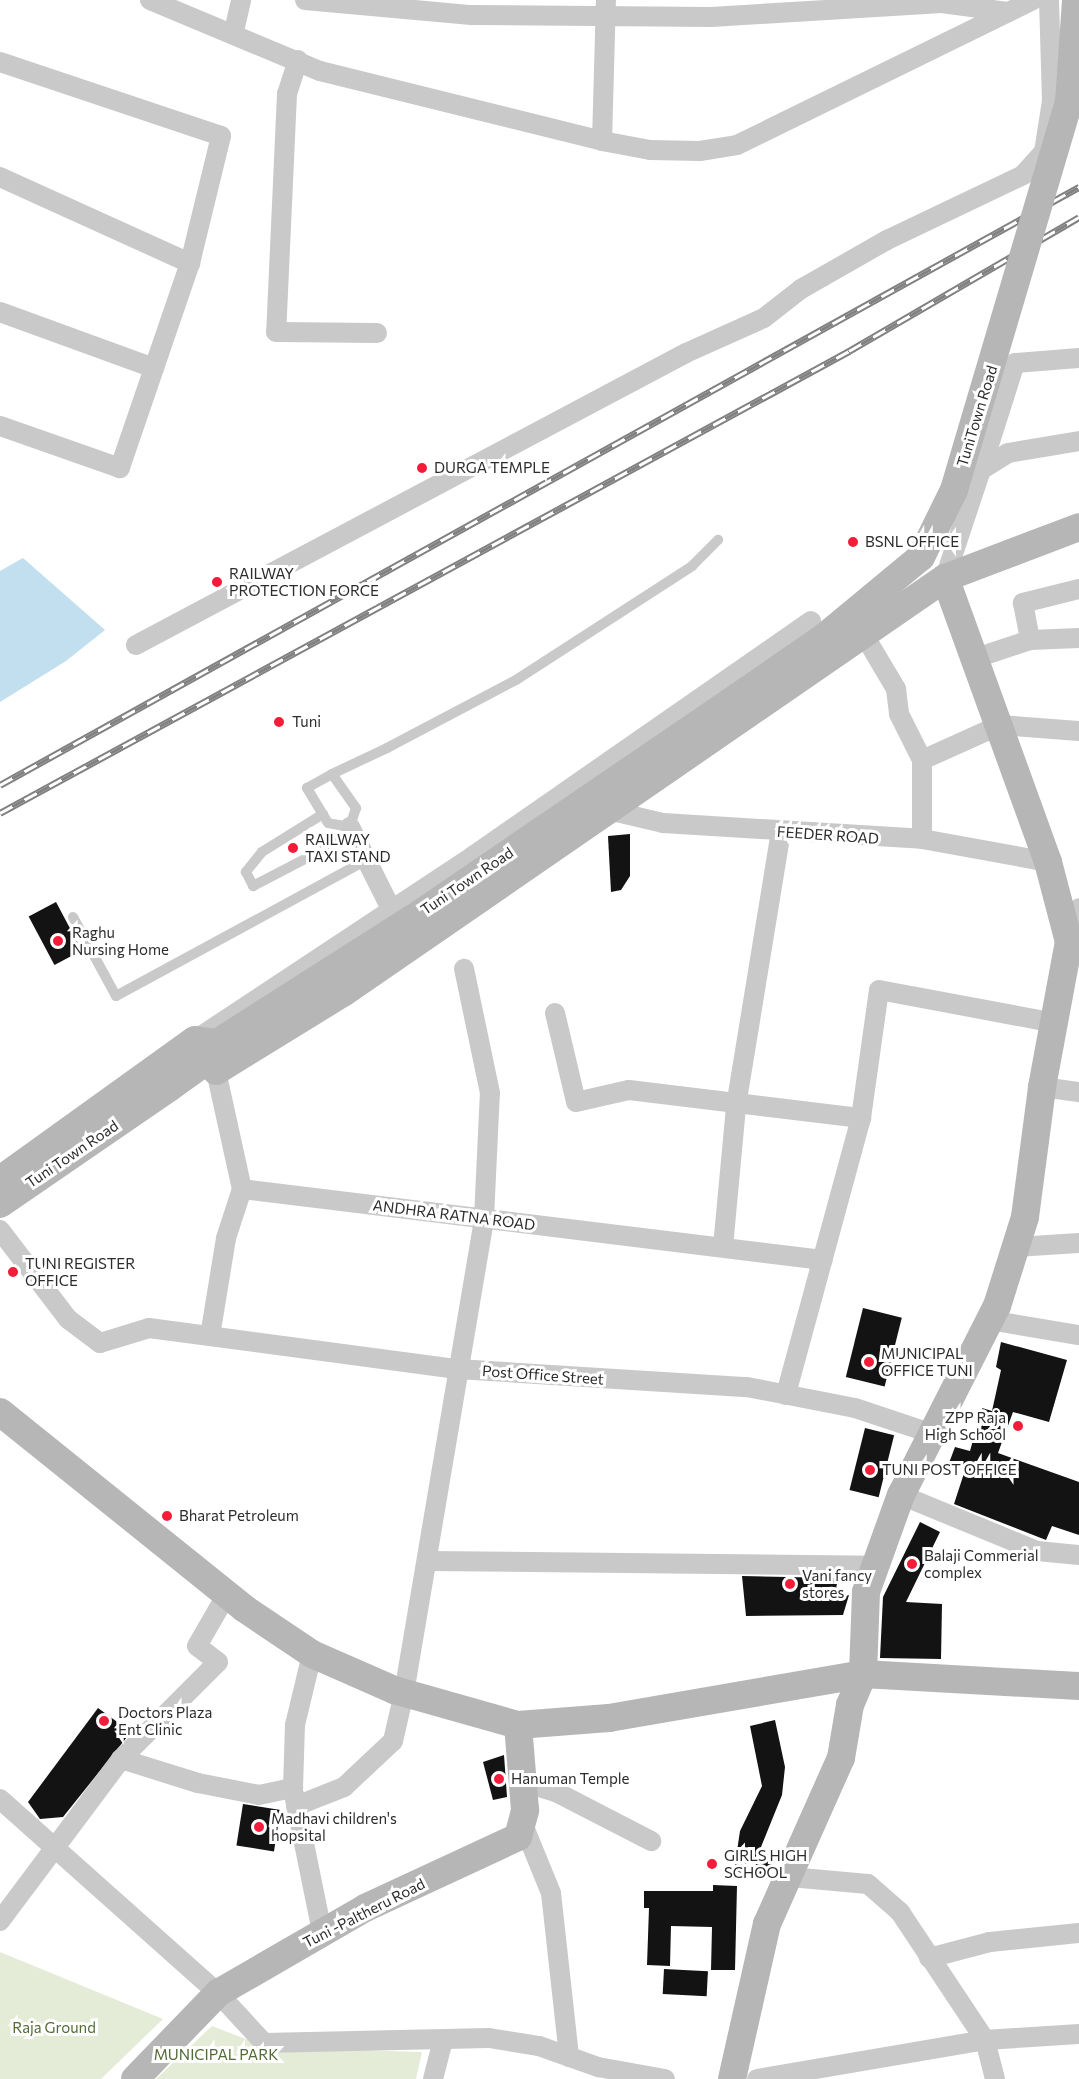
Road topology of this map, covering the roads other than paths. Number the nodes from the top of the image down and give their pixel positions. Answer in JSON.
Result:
{"nodes":[{"id":1,"x":150,"y":0,"type":"edge"},
{"id":2,"x":241,"y":0,"type":"edge"},
{"id":3,"x":305,"y":0,"type":"edge"},
{"id":4,"x":1033,"y":0,"type":"edge"},
{"id":5,"x":1049,"y":0,"type":"edge"},
{"id":6,"x":1076,"y":0,"type":"edge"},
{"id":7,"x":606,"y":8,"type":"edge"},
{"id":8,"x":1008,"y":12,"type":"junction"},
{"id":9,"x":234,"y":31,"type":"junction"},
{"id":10,"x":298,"y":60,"type":"junction"},
{"id":11,"x":0,"y":62,"type":"edge"},
{"id":12,"x":602,"y":141,"type":"junction"},
{"id":13,"x":0,"y":177,"type":"edge"},
{"id":14,"x":190,"y":263,"type":"junction"},
{"id":15,"x":0,"y":312,"type":"edge"},
{"id":16,"x":377,"y":333,"type":"dead end"},
{"id":17,"x":1079,"y":358,"type":"edge"},
{"id":18,"x":154,"y":368,"type":"junction"},
{"id":19,"x":0,"y":426,"type":"edge"},
{"id":20,"x":1079,"y":441,"type":"edge"},
{"id":21,"x":981,"y":470,"type":"junction"},
{"id":22,"x":1079,"y":527,"type":"edge"},
{"id":23,"x":718,"y":540,"type":"dead end"},
{"id":24,"x":945,"y":578,"type":"junction"},
{"id":25,"x":1079,"y":589,"type":"edge"},
{"id":26,"x":811,"y":621,"type":"dead end"},
{"id":27,"x":864,"y":635,"type":"junction"},
{"id":28,"x":1079,"y":638,"type":"edge"},
{"id":29,"x":1030,"y":640,"type":"junction"},
{"id":30,"x":136,"y":645,"type":"dead end"},
{"id":31,"x":973,"y":659,"type":"junction"},
{"id":32,"x":698,"y":723,"type":"joint"},
{"id":33,"x":1000,"y":725,"type":"junction"},
{"id":34,"x":1079,"y":731,"type":"edge"},
{"id":35,"x":922,"y":760,"type":"junction"},
{"id":36,"x":332,"y":774,"type":"junction"},
{"id":37,"x":608,"y":810,"type":"junction"},
{"id":38,"x":323,"y":814,"type":"junction"},
{"id":39,"x":351,"y":831,"type":"junction"},
{"id":40,"x":781,"y":831,"type":"junction"},
{"id":41,"x":922,"y":839,"type":"junction"},
{"id":42,"x":366,"y":860,"type":"junction"},
{"id":43,"x":1048,"y":862,"type":"junction"},
{"id":44,"x":1079,"y":908,"type":"edge"},
{"id":45,"x":392,"y":909,"type":"junction"},
{"id":46,"x":73,"y":917,"type":"dead end"},
{"id":47,"x":1069,"y":942,"type":"junction"},
{"id":48,"x":464,"y":969,"type":"dead end"},
{"id":49,"x":555,"y":1012,"type":"dead end"},
{"id":50,"x":1056,"y":1023,"type":"junction"},
{"id":51,"x":214,"y":1049,"type":"junction"},
{"id":52,"x":1042,"y":1087,"type":"junction"},
{"id":53,"x":1079,"y":1092,"type":"edge"},
{"id":54,"x":736,"y":1106,"type":"junction"},
{"id":55,"x":861,"y":1118,"type":"junction"},
{"id":56,"x":0,"y":1179,"type":"edge"},
{"id":57,"x":242,"y":1190,"type":"junction"},
{"id":58,"x":0,"y":1204,"type":"edge"},
{"id":59,"x":484,"y":1218,"type":"junction"},
{"id":60,"x":0,"y":1230,"type":"edge"},
{"id":61,"x":1079,"y":1244,"type":"edge"},
{"id":62,"x":723,"y":1247,"type":"junction"},
{"id":63,"x":1015,"y":1247,"type":"junction"},
{"id":64,"x":823,"y":1260,"type":"junction"},
{"id":65,"x":988,"y":1320,"type":"junction"},
{"id":66,"x":1079,"y":1335,"type":"edge"},
{"id":67,"x":210,"y":1336,"type":"junction"},
{"id":68,"x":457,"y":1369,"type":"junction"},
{"id":69,"x":786,"y":1395,"type":"junction"},
{"id":70,"x":0,"y":1412,"type":"edge"},
{"id":71,"x":933,"y":1434,"type":"junction"},
{"id":72,"x":901,"y":1495,"type":"junction"},
{"id":73,"x":1079,"y":1555,"type":"edge"},
{"id":74,"x":429,"y":1561,"type":"junction"},
{"id":75,"x":876,"y":1566,"type":"junction"},
{"id":76,"x":227,"y":1594,"type":"junction"},
{"id":77,"x":312,"y":1654,"type":"junction"},
{"id":78,"x":863,"y":1674,"type":"junction"},
{"id":79,"x":1079,"y":1686,"type":"edge"},
{"id":80,"x":404,"y":1693,"type":"junction"},
{"id":81,"x":518,"y":1725,"type":"junction"},
{"id":82,"x":121,"y":1759,"type":"junction"},
{"id":83,"x":523,"y":1782,"type":"junction"},
{"id":84,"x":294,"y":1797,"type":"junction"},
{"id":85,"x":0,"y":1799,"type":"edge"},
{"id":86,"x":522,"y":1822,"type":"junction"},
{"id":87,"x":651,"y":1841,"type":"dead end"},
{"id":88,"x":55,"y":1848,"type":"junction"},
{"id":89,"x":790,"y":1877,"type":"junction"},
{"id":90,"x":0,"y":1921,"type":"edge"},
{"id":91,"x":322,"y":1932,"type":"junction"},
{"id":92,"x":1079,"y":1933,"type":"edge"},
{"id":93,"x":929,"y":1958,"type":"junction"},
{"id":94,"x":218,"y":1993,"type":"junction"},
{"id":95,"x":1079,"y":2034,"type":"edge"},
{"id":96,"x":443,"y":2040,"type":"junction"},
{"id":97,"x":985,"y":2040,"type":"junction"},
{"id":98,"x":569,"y":2057,"type":"junction"},
{"id":99,"x":135,"y":2079,"type":"edge"},
{"id":100,"x":433,"y":2079,"type":"edge"},
{"id":101,"x":665,"y":2079,"type":"edge"},
{"id":102,"x":732,"y":2079,"type":"edge"},
{"id":103,"x":757,"y":2079,"type":"edge"},
{"id":104,"x":995,"y":2079,"type":"edge"}],
"edges":[{"from":1,"to":9,"type":"street"},
{"from":2,"to":9,"type":"street"},
{"from":3,"to":7,"type":"street"},
{"from":4,"to":8,"type":"street"},
{"from":5,"to":30,"type":"street"},
{"from":6,"to":32,"type":"street","name":"TuniTown Road","bridge":true},
{"from":7,"to":8,"type":"street"},
{"from":7,"to":12,"type":"street"},
{"from":8,"to":12,"type":"street"},
{"from":9,"to":10,"type":"street"},
{"from":10,"to":12,"type":"street"},
{"from":10,"to":16,"type":"street"},
{"from":11,"to":14,"type":"street"},
{"from":13,"to":14,"type":"street"},
{"from":14,"to":18,"type":"street"},
{"from":15,"to":18,"type":"street"},
{"from":17,"to":21,"type":"street"},
{"from":18,"to":19,"type":"street"},
{"from":20,"to":21,"type":"street"},
{"from":21,"to":24,"type":"street"},
{"from":22,"to":24,"type":"street"},
{"from":23,"to":36,"type":"lane"},
{"from":24,"to":27,"type":"street"},
{"from":24,"to":31,"type":"street"},
{"from":25,"to":29,"type":"street"},
{"from":26,"to":45,"type":"street"},
{"from":27,"to":35,"type":"street"},
{"from":27,"to":37,"type":"street"},
{"from":28,"to":29,"type":"street"},
{"from":29,"to":31,"type":"street"},
{"from":31,"to":33,"type":"street"},
{"from":32,"to":51,"type":"street","name":"Tuni Town Road"},
{"from":33,"to":34,"type":"street"},
{"from":33,"to":35,"type":"street"},
{"from":33,"to":43,"type":"street"},
{"from":35,"to":41,"type":"street"},
{"from":36,"to":38,"type":"lane"},
{"from":36,"to":39,"type":"lane"},
{"from":37,"to":40,"type":"street","name":"FEEDER ROAD"},
{"from":37,"to":51,"type":"street"},
{"from":38,"to":39,"type":"lane"},
{"from":38,"to":39,"type":"lane"},
{"from":39,"to":42,"type":"street"},
{"from":40,"to":41,"type":"street","name":"FEEDER ROAD"},
{"from":40,"to":54,"type":"street"},
{"from":41,"to":43,"type":"street","name":"FEEDER ROAD"},
{"from":42,"to":45,"type":"street"},
{"from":42,"to":46,"type":"lane"},
{"from":43,"to":47,"type":"street"},
{"from":44,"to":47,"type":"street"},
{"from":45,"to":51,"type":"street"},
{"from":47,"to":50,"type":"street"},
{"from":48,"to":59,"type":"street"},
{"from":49,"to":54,"type":"street"},
{"from":50,"to":52,"type":"street"},
{"from":50,"to":55,"type":"street"},
{"from":51,"to":56,"type":"street","name":"Tuni Town Road"},
{"from":51,"to":57,"type":"street"},
{"from":51,"to":58,"type":"street","name":"Tuni Town Road"},
{"from":52,"to":53,"type":"street"},
{"from":52,"to":63,"type":"street"},
{"from":54,"to":55,"type":"street"},
{"from":54,"to":62,"type":"street"},
{"from":55,"to":64,"type":"street"},
{"from":57,"to":59,"type":"street","name":"ANDHRA RATNA ROAD"},
{"from":57,"to":67,"type":"street"},
{"from":59,"to":62,"type":"street","name":"ANDHRA RATNA ROAD"},
{"from":59,"to":68,"type":"street"},
{"from":60,"to":67,"type":"street","name":"Post Office Street"},
{"from":61,"to":63,"type":"street"},
{"from":62,"to":64,"type":"street","name":"ANDHRA RATNA ROAD"},
{"from":63,"to":65,"type":"street"},
{"from":64,"to":69,"type":"street"},
{"from":65,"to":66,"type":"street"},
{"from":65,"to":71,"type":"street"},
{"from":67,"to":68,"type":"street","name":"Post Office Street"},
{"from":68,"to":69,"type":"street","name":"Post Office Street"},
{"from":68,"to":74,"type":"street"},
{"from":69,"to":71,"type":"street","name":"Post Office Street"},
{"from":70,"to":76,"type":"street"},
{"from":71,"to":72,"type":"street"},
{"from":72,"to":73,"type":"street"},
{"from":72,"to":75,"type":"street"},
{"from":74,"to":75,"type":"street"},
{"from":74,"to":80,"type":"street"},
{"from":75,"to":78,"type":"street"},
{"from":76,"to":77,"type":"street"},
{"from":76,"to":82,"type":"street"},
{"from":77,"to":80,"type":"street"},
{"from":77,"to":84,"type":"street"},
{"from":78,"to":79,"type":"street"},
{"from":78,"to":81,"type":"street"},
{"from":78,"to":89,"type":"street"},
{"from":80,"to":81,"type":"street"},
{"from":80,"to":84,"type":"street"},
{"from":81,"to":83,"type":"street"},
{"from":82,"to":84,"type":"street"},
{"from":82,"to":88,"type":"street"},
{"from":83,"to":86,"type":"street"},
{"from":83,"to":87,"type":"street"},
{"from":84,"to":91,"type":"street"},
{"from":85,"to":88,"type":"street"},
{"from":86,"to":91,"type":"street","name":"Tuni -Paltheru Road"},
{"from":86,"to":98,"type":"street"},
{"from":88,"to":90,"type":"street"},
{"from":88,"to":94,"type":"street"},
{"from":89,"to":93,"type":"street"},
{"from":89,"to":102,"type":"street"},
{"from":91,"to":94,"type":"street","name":"Tuni -Paltheru Road"},
{"from":92,"to":93,"type":"street"},
{"from":93,"to":97,"type":"street"},
{"from":94,"to":96,"type":"street"},
{"from":94,"to":99,"type":"street","name":"Tuni -Paltheru Road"},
{"from":95,"to":97,"type":"street"},
{"from":96,"to":98,"type":"street"},
{"from":96,"to":100,"type":"street"},
{"from":97,"to":103,"type":"street"},
{"from":97,"to":104,"type":"street"},
{"from":98,"to":101,"type":"street"}]}
